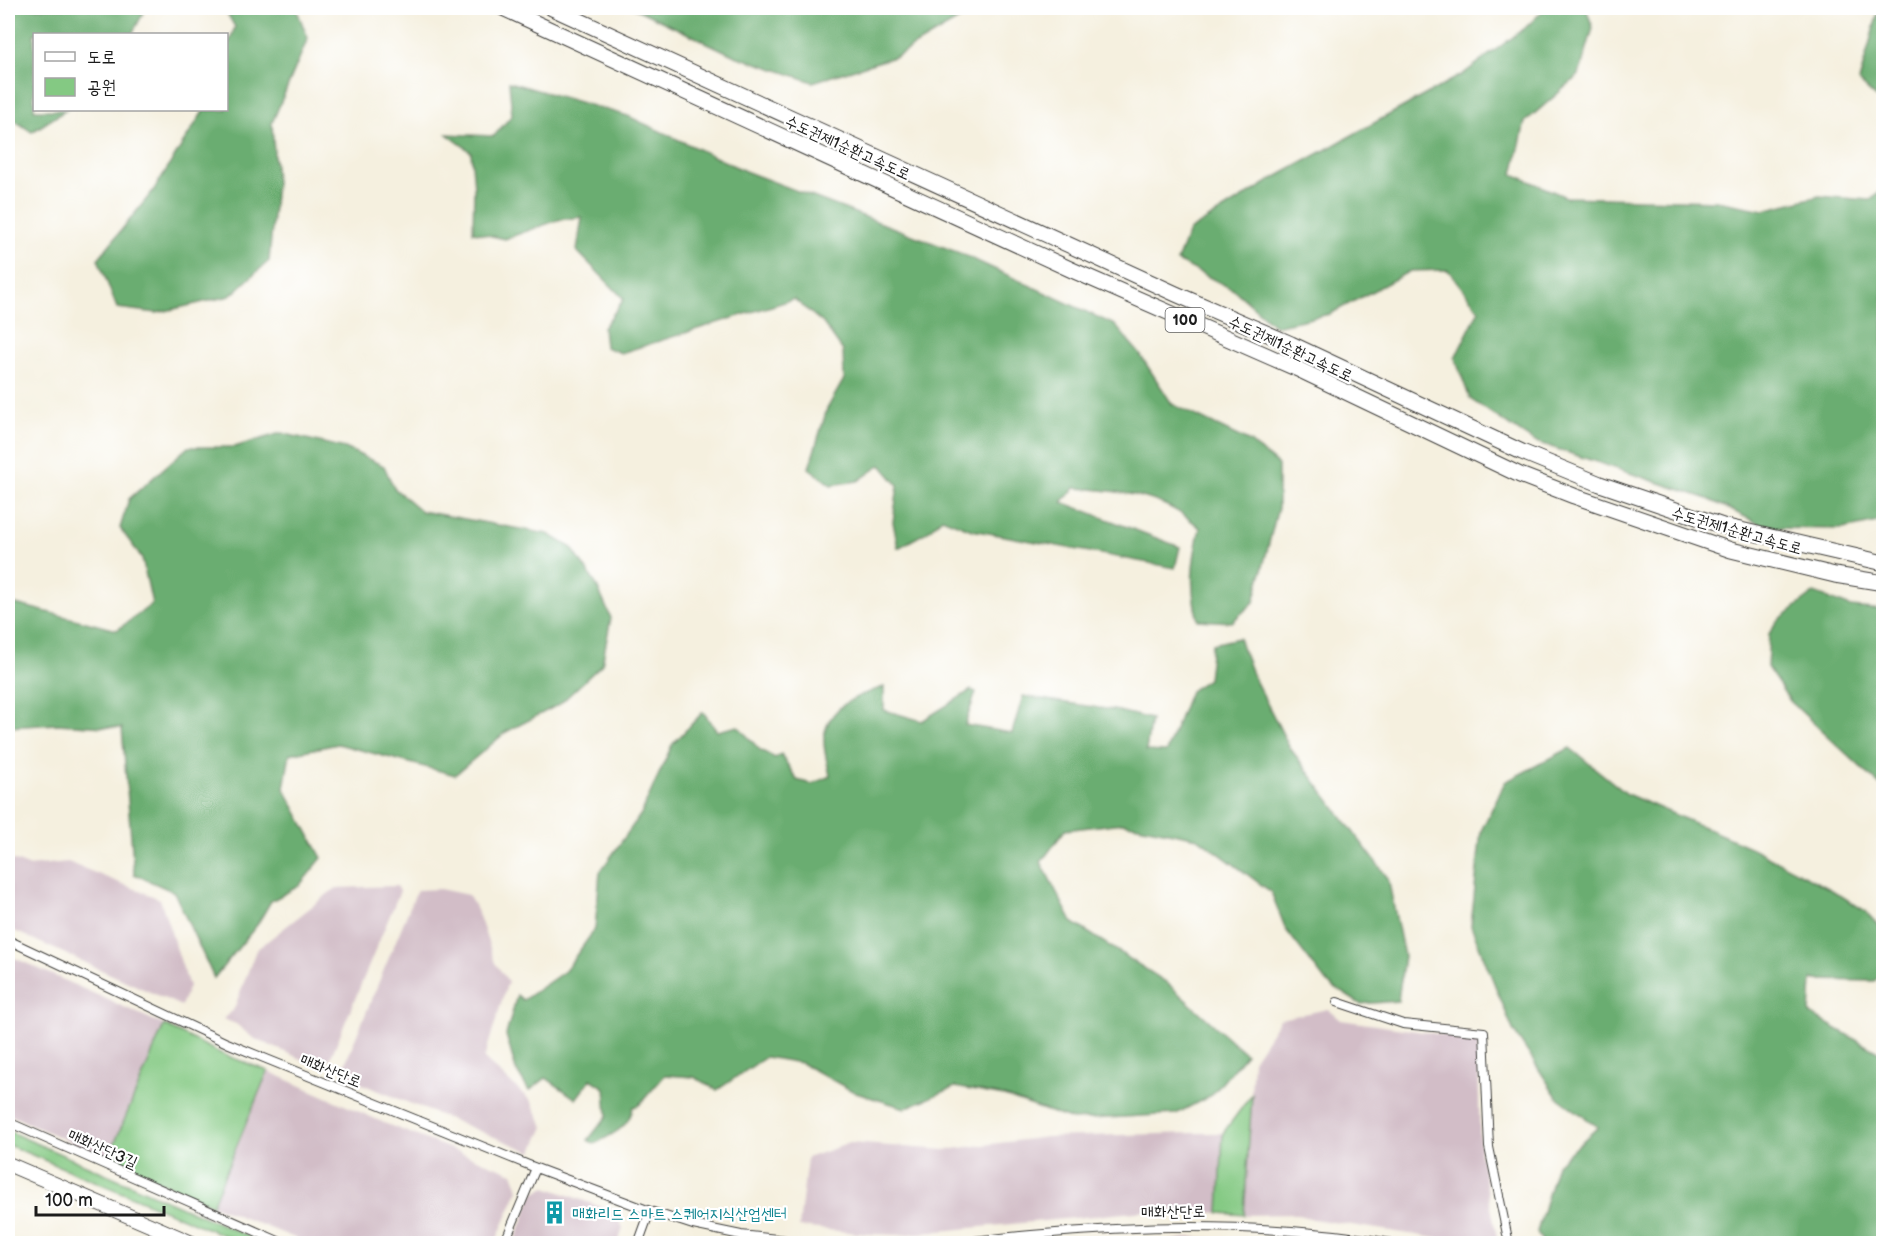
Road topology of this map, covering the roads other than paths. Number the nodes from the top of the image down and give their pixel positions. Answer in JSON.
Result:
{"nodes":[{"id":1,"x":503,"y":8,"type":"edge"},
{"id":2,"x":552,"y":8,"type":"edge"},
{"id":3,"x":1884,"y":563,"type":"edge"},
{"id":4,"x":1884,"y":583,"type":"edge"},
{"id":5,"x":8,"y":940,"type":"edge"},
{"id":6,"x":1337,"y":1002,"type":"dead end"},
{"id":7,"x":8,"y":1122,"type":"edge"},
{"id":8,"x":8,"y":1164,"type":"edge"},
{"id":9,"x":536,"y":1168,"type":"junction"},
{"id":10,"x":8,"y":1173,"type":"edge"},
{"id":11,"x":650,"y":1210,"type":"junction"},
{"id":12,"x":1033,"y":1239,"type":"edge"},
{"id":13,"x":187,"y":1243,"type":"edge"},
{"id":14,"x":806,"y":1243,"type":"edge"},
{"id":15,"x":285,"y":1244,"type":"edge"},
{"id":16,"x":504,"y":1244,"type":"edge"},
{"id":17,"x":638,"y":1244,"type":"edge"},
{"id":18,"x":822,"y":1244,"type":"edge"},
{"id":19,"x":948,"y":1244,"type":"edge"},
{"id":20,"x":1398,"y":1244,"type":"edge"},
{"id":21,"x":1509,"y":1244,"type":"edge"}],
"edges":[{"from":1,"to":4,"type":"highway","name":"수도권제1순환고속도로","number":"100"},
{"from":2,"to":3,"type":"highway","name":"수도권제1순환고속도로","number":"100"},
{"from":5,"to":9,"type":"street","name":"매화산단로"},
{"from":6,"to":21,"type":"street"},
{"from":7,"to":15,"type":"street","name":"매화산단3길"},
{"from":8,"to":13,"type":"main road"},
{"from":9,"to":11,"type":"street","name":"매화산단로"},
{"from":9,"to":16,"type":"street"},
{"from":10,"to":13,"type":"main road"},
{"from":11,"to":14,"type":"street","name":"매화산단로"},
{"from":11,"to":17,"type":"street"},
{"from":12,"to":19,"type":"street","name":"매화산단로"},
{"from":12,"to":20,"type":"street","name":"매화산단로"},
{"from":14,"to":18,"type":"street","name":"매화산단로"}]}
